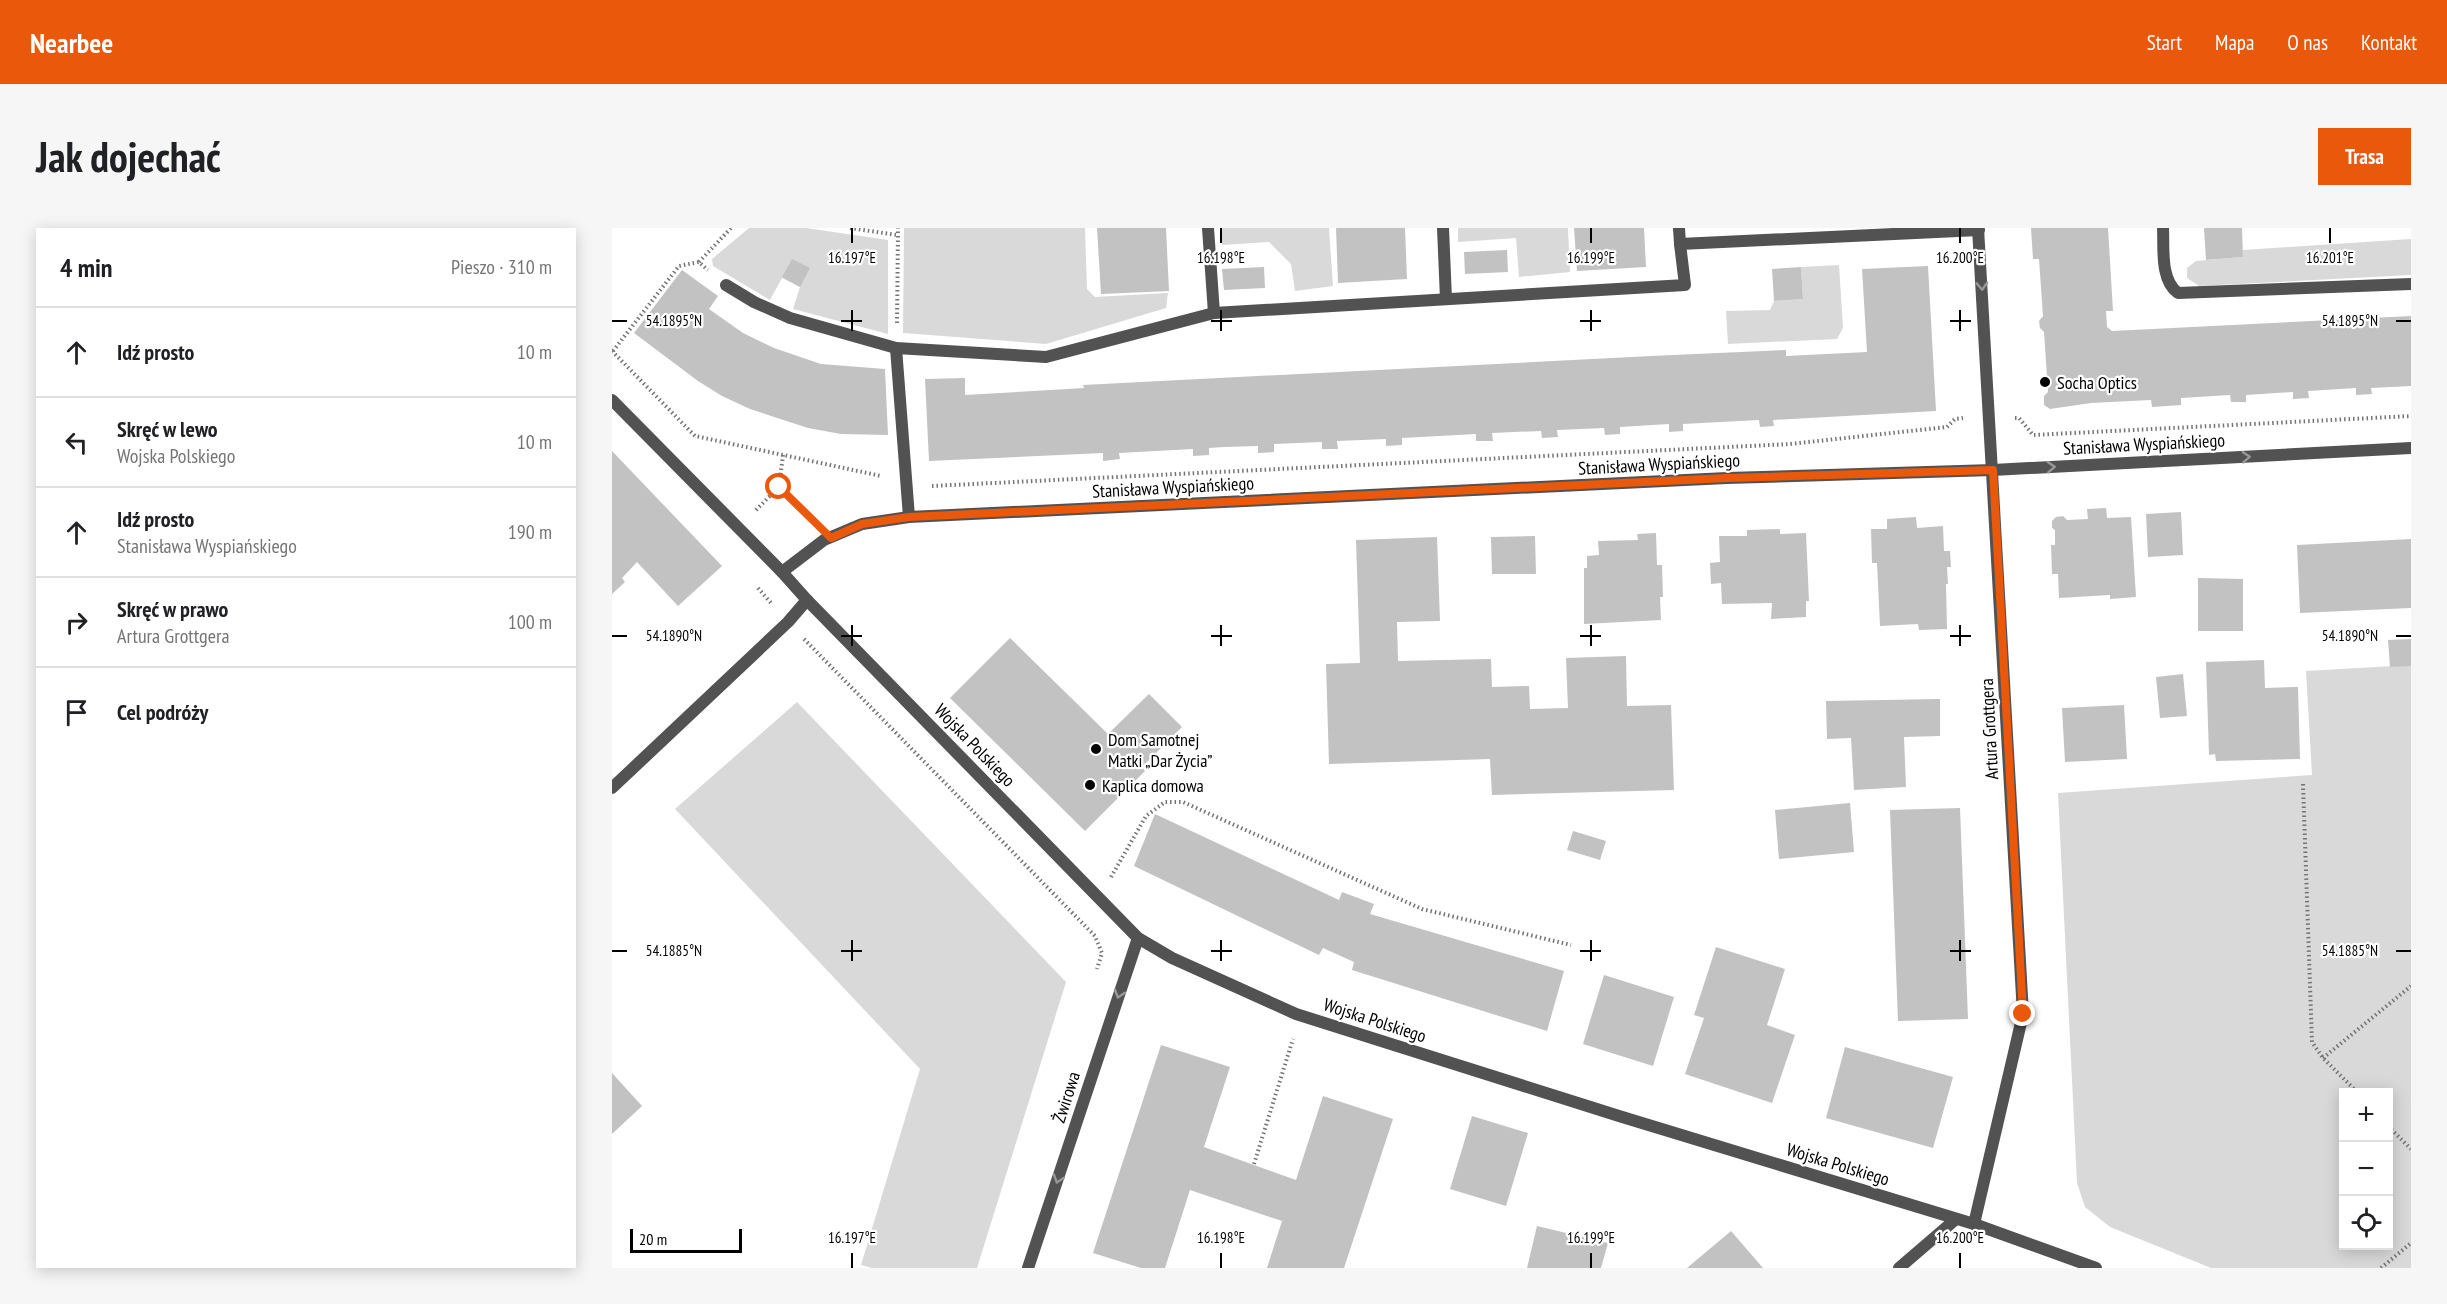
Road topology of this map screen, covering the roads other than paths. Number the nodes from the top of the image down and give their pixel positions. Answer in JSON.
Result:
{"nodes":[{"id":1,"x":1208,"y":228,"type":"edge"},
{"id":2,"x":1443,"y":228,"type":"edge"},
{"id":3,"x":1678,"y":228,"type":"edge"},
{"id":4,"x":2163,"y":228,"type":"edge"},
{"id":5,"x":1978,"y":229,"type":"edge"},
{"id":6,"x":1680,"y":244,"type":"junction"},
{"id":7,"x":2411,"y":284,"type":"edge"},
{"id":8,"x":726,"y":285,"type":"road end"},
{"id":9,"x":1446,"y":299,"type":"junction"},
{"id":10,"x":1214,"y":313,"type":"junction"},
{"id":11,"x":896,"y":348,"type":"junction"},
{"id":12,"x":612,"y":400,"type":"edge"},
{"id":13,"x":2411,"y":448,"type":"edge"},
{"id":14,"x":1993,"y":470,"type":"junction"},
{"id":15,"x":909,"y":517,"type":"junction"},
{"id":16,"x":782,"y":572,"type":"junction"},
{"id":17,"x":807,"y":600,"type":"junction"},
{"id":18,"x":612,"y":788,"type":"edge"},
{"id":19,"x":1138,"y":938,"type":"junction"},
{"id":20,"x":1956,"y":1219,"type":"junction"},
{"id":21,"x":1974,"y":1224,"type":"junction"},
{"id":22,"x":1028,"y":1268,"type":"edge"},
{"id":23,"x":1899,"y":1268,"type":"edge"},
{"id":24,"x":2096,"y":1268,"type":"edge"}],
"edges":[{"from":1,"to":10,"type":"street"},
{"from":2,"to":9,"type":"street"},
{"from":3,"to":6,"type":"street"},
{"from":4,"to":7,"type":"street"},
{"from":5,"to":6,"type":"street"},
{"from":5,"to":14,"type":"street","name":"Artura Grottgera","one_way":true},
{"from":6,"to":9,"type":"street"},
{"from":8,"to":11,"type":"street"},
{"from":9,"to":10,"type":"street"},
{"from":10,"to":11,"type":"street"},
{"from":11,"to":15,"type":"street"},
{"from":12,"to":16,"type":"street","name":"Wojska Polskiego"},
{"from":14,"to":13,"type":"street","name":"Stanisława Wyspiańskiego","one_way":true},
{"from":14,"to":15,"type":"street","name":"Stanisława Wyspiańskiego"},
{"from":14,"to":21,"type":"street","name":"Artura Grottgera"},
{"from":15,"to":16,"type":"street"},
{"from":16,"to":17,"type":"street","name":"Wojska Polskiego"},
{"from":17,"to":18,"type":"street"},
{"from":17,"to":19,"type":"street","name":"Wojska Polskiego"},
{"from":19,"to":20,"type":"street","name":"Wojska Polskiego"},
{"from":19,"to":22,"type":"street","name":"Żwirowa","one_way":true},
{"from":20,"to":21,"type":"street","name":"Wojska Polskiego"},
{"from":20,"to":23,"type":"street"},
{"from":21,"to":24,"type":"street","name":"Wojska Polskiego"}]}
